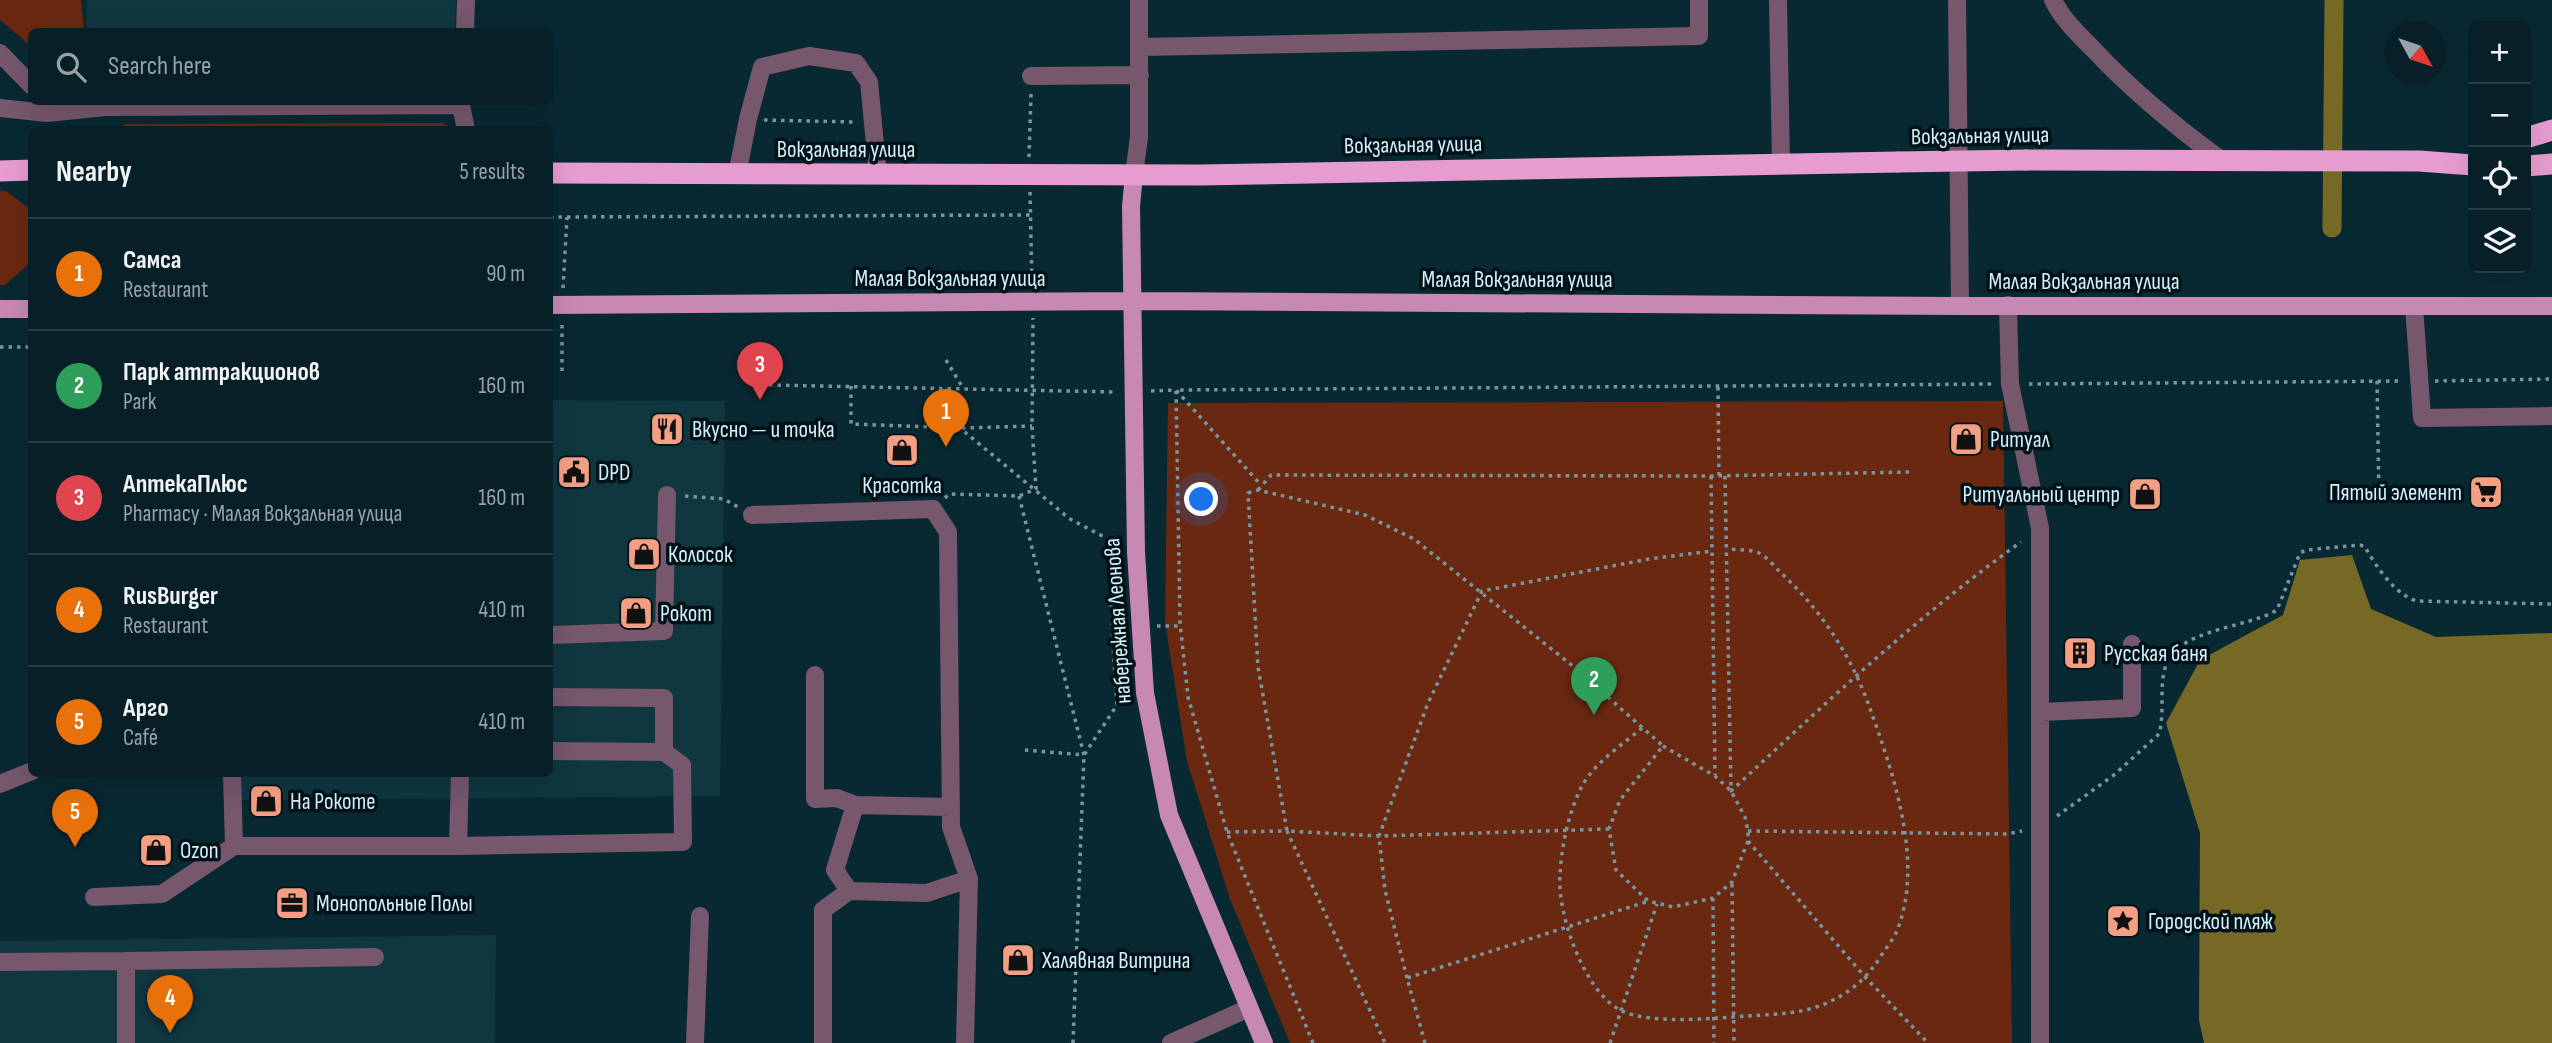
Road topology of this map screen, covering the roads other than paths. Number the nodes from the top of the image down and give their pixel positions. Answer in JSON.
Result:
{"nodes":[{"id":1,"x":466,"y":0,"type":"edge"},
{"id":2,"x":1139,"y":0,"type":"edge"},
{"id":3,"x":1699,"y":0,"type":"edge"},
{"id":4,"x":1778,"y":0,"type":"edge"},
{"id":5,"x":1957,"y":0,"type":"edge"},
{"id":6,"x":2053,"y":0,"type":"edge"},
{"id":7,"x":465,"y":28,"type":"edge"},
{"id":8,"x":1140,"y":47,"type":"junction"},
{"id":9,"x":0,"y":53,"type":"edge"},
{"id":10,"x":1140,"y":75,"type":"junction"},
{"id":11,"x":1031,"y":76,"type":"dead end"},
{"id":12,"x":28,"y":82,"type":"edge"},
{"id":13,"x":283,"y":105,"type":"edge"},
{"id":14,"x":461,"y":105,"type":"edge"},
{"id":15,"x":0,"y":108,"type":"edge"},
{"id":16,"x":46,"y":115,"type":"edge"},
{"id":17,"x":465,"y":126,"type":"edge"},
{"id":18,"x":2552,"y":130,"type":"edge"},
{"id":19,"x":2531,"y":136,"type":"edge"},
{"id":20,"x":2468,"y":150,"type":"edge"},
{"id":21,"x":2221,"y":160,"type":"junction"},
{"id":22,"x":2419,"y":161,"type":"junction"},
{"id":23,"x":1782,"y":164,"type":"junction"},
{"id":24,"x":2468,"y":164,"type":"edge"},
{"id":25,"x":2552,"y":164,"type":"edge"},
{"id":26,"x":2531,"y":166,"type":"edge"},
{"id":27,"x":28,"y":170,"type":"edge"},
{"id":28,"x":0,"y":171,"type":"edge"},
{"id":29,"x":553,"y":173,"type":"edge"},
{"id":30,"x":737,"y":175,"type":"junction"},
{"id":31,"x":878,"y":175,"type":"junction"},
{"id":32,"x":1134,"y":175,"type":"junction"},
{"id":33,"x":2552,"y":293,"type":"edge"},
{"id":34,"x":1133,"y":301,"type":"junction"},
{"id":35,"x":553,"y":305,"type":"edge"},
{"id":36,"x":2008,"y":305,"type":"junction"},
{"id":37,"x":1960,"y":306,"type":"junction"},
{"id":38,"x":2414,"y":306,"type":"junction"},
{"id":39,"x":2485,"y":306,"type":"junction"},
{"id":40,"x":2552,"y":306,"type":"edge"},
{"id":41,"x":28,"y":309,"type":"edge"},
{"id":42,"x":0,"y":310,"type":"edge"},
{"id":43,"x":2552,"y":416,"type":"edge"},
{"id":44,"x":667,"y":495,"type":"road end"},
{"id":45,"x":752,"y":514,"type":"road end"},
{"id":46,"x":553,"y":635,"type":"edge"},
{"id":47,"x":2132,"y":645,"type":"dead end"},
{"id":48,"x":815,"y":675,"type":"dead end"},
{"id":49,"x":553,"y":698,"type":"edge"},
{"id":50,"x":2042,"y":712,"type":"junction"},
{"id":51,"x":553,"y":751,"type":"edge"},
{"id":52,"x":664,"y":752,"type":"junction"},
{"id":53,"x":28,"y":773,"type":"edge"},
{"id":54,"x":232,"y":777,"type":"edge"},
{"id":55,"x":460,"y":777,"type":"edge"},
{"id":56,"x":0,"y":785,"type":"edge"},
{"id":57,"x":855,"y":805,"type":"junction"},
{"id":58,"x":951,"y":807,"type":"junction"},
{"id":59,"x":234,"y":846,"type":"junction"},
{"id":60,"x":458,"y":846,"type":"junction"},
{"id":61,"x":969,"y":879,"type":"junction"},
{"id":62,"x":849,"y":891,"type":"junction"},
{"id":63,"x":94,"y":897,"type":"dead end"},
{"id":64,"x":700,"y":916,"type":"dead end"},
{"id":65,"x":374,"y":957,"type":"dead end"},
{"id":66,"x":126,"y":961,"type":"junction"},
{"id":67,"x":0,"y":962,"type":"edge"},
{"id":68,"x":1249,"y":1008,"type":"junction"},
{"id":69,"x":126,"y":1043,"type":"edge"},
{"id":70,"x":695,"y":1043,"type":"edge"},
{"id":71,"x":823,"y":1043,"type":"edge"},
{"id":72,"x":965,"y":1043,"type":"edge"},
{"id":73,"x":1171,"y":1043,"type":"edge"},
{"id":74,"x":1264,"y":1043,"type":"edge"},
{"id":75,"x":2040,"y":1043,"type":"edge"}],
"edges":[{"from":1,"to":7,"type":"street"},
{"from":2,"to":8,"type":"street"},
{"from":3,"to":8,"type":"street"},
{"from":4,"to":23,"type":"street"},
{"from":5,"to":37,"type":"street"},
{"from":6,"to":21,"type":"street"},
{"from":8,"to":10,"type":"street"},
{"from":9,"to":12,"type":"street"},
{"from":10,"to":11,"type":"street"},
{"from":10,"to":32,"type":"street"},
{"from":13,"to":16,"type":"street"},
{"from":14,"to":17,"type":"street"},
{"from":15,"to":16,"type":"street"},
{"from":18,"to":19,"type":"highway"},
{"from":20,"to":22,"type":"highway"},
{"from":21,"to":22,"type":"highway","name":"Вокзальная улица"},
{"from":21,"to":23,"type":"highway","name":"Вокзальная улица","bridge":true},
{"from":22,"to":24,"type":"highway"},
{"from":23,"to":32,"type":"highway","name":"Вокзальная улица"},
{"from":25,"to":26,"type":"highway"},
{"from":27,"to":28,"type":"highway"},
{"from":29,"to":30,"type":"highway","name":"Вокзальная улица"},
{"from":30,"to":31,"type":"highway","name":"Вокзальная улица"},
{"from":30,"to":31,"type":"street"},
{"from":31,"to":32,"type":"highway","name":"Вокзальная улица"},
{"from":32,"to":34,"type":"main road","name":"набережная Леонова"},
{"from":33,"to":39,"type":"main road"},
{"from":34,"to":35,"type":"main road","name":"Малая Вокзальная улица"},
{"from":34,"to":37,"type":"main road","name":"Малая Вокзальная улица"},
{"from":34,"to":68,"type":"main road","name":"набережная Леонова"},
{"from":36,"to":37,"type":"main road","name":"Малая Вокзальная улица"},
{"from":36,"to":38,"type":"main road","name":"Малая Вокзальная улица"},
{"from":36,"to":50,"type":"street"},
{"from":38,"to":39,"type":"main road","name":"Малая Вокзальная улица"},
{"from":38,"to":43,"type":"street"},
{"from":39,"to":40,"type":"main road"},
{"from":41,"to":42,"type":"main road"},
{"from":44,"to":46,"type":"street"},
{"from":45,"to":58,"type":"street"},
{"from":47,"to":50,"type":"street"},
{"from":48,"to":57,"type":"street"},
{"from":49,"to":52,"type":"street"},
{"from":50,"to":75,"type":"street"},
{"from":51,"to":52,"type":"street"},
{"from":52,"to":60,"type":"street"},
{"from":53,"to":56,"type":"street"},
{"from":54,"to":59,"type":"street"},
{"from":55,"to":60,"type":"street"},
{"from":57,"to":58,"type":"street"},
{"from":57,"to":62,"type":"street"},
{"from":58,"to":61,"type":"street"},
{"from":59,"to":60,"type":"street"},
{"from":59,"to":63,"type":"street"},
{"from":61,"to":62,"type":"street"},
{"from":61,"to":72,"type":"street"},
{"from":62,"to":71,"type":"street"},
{"from":64,"to":70,"type":"street"},
{"from":65,"to":66,"type":"street"},
{"from":66,"to":67,"type":"street"},
{"from":66,"to":69,"type":"street"},
{"from":68,"to":73,"type":"street"},
{"from":68,"to":74,"type":"main road","name":"набережная Леонова"}]}
